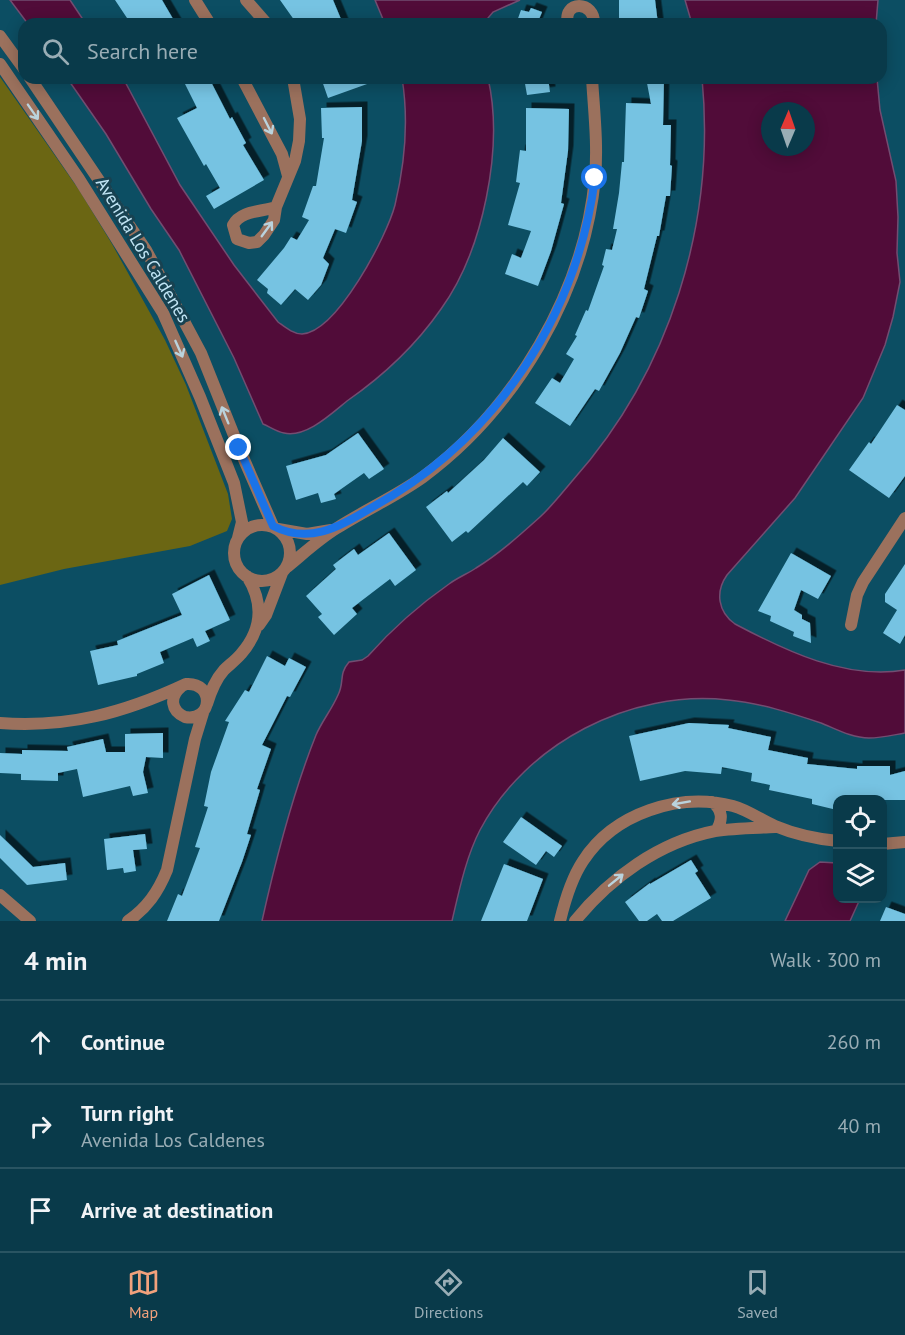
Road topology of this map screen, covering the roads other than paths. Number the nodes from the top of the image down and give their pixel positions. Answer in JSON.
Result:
{"nodes":[{"id":1,"x":195,"y":0,"type":"edge"},
{"id":2,"x":246,"y":0,"type":"edge"},
{"id":3,"x":206,"y":18,"type":"edge"},
{"id":4,"x":262,"y":18,"type":"edge"},
{"id":5,"x":567,"y":18,"type":"edge"},
{"id":6,"x":593,"y":18,"type":"edge"},
{"id":7,"x":0,"y":36,"type":"edge"},
{"id":8,"x":18,"y":61,"type":"edge"},
{"id":9,"x":0,"y":64,"type":"edge"},
{"id":10,"x":34,"y":84,"type":"edge"},
{"id":11,"x":245,"y":84,"type":"edge"},
{"id":12,"x":294,"y":84,"type":"edge"},
{"id":13,"x":592,"y":84,"type":"edge"},
{"id":14,"x":288,"y":176,"type":"junction"},
{"id":15,"x":276,"y":207,"type":"dead end"},
{"id":16,"x":905,"y":518,"type":"edge"},
{"id":17,"x":276,"y":528,"type":"junction"},
{"id":18,"x":335,"y":529,"type":"junction"},
{"id":19,"x":238,"y":538,"type":"junction"},
{"id":20,"x":284,"y":570,"type":"junction"},
{"id":21,"x":247,"y":576,"type":"junction"},
{"id":22,"x":851,"y":625,"type":"dead end"},
{"id":23,"x":256,"y":628,"type":"junction"},
{"id":24,"x":223,"y":671,"type":"junction"},
{"id":25,"x":183,"y":686,"type":"junction"},
{"id":26,"x":151,"y":700,"type":"junction"},
{"id":27,"x":205,"y":709,"type":"junction"},
{"id":28,"x":183,"y":716,"type":"junction"},
{"id":29,"x":0,"y":723,"type":"edge"},
{"id":30,"x":195,"y":739,"type":"junction"},
{"id":31,"x":711,"y":802,"type":"junction"},
{"id":32,"x":776,"y":827,"type":"junction"},
{"id":33,"x":716,"y":831,"type":"junction"},
{"id":34,"x":833,"y":840,"type":"edge"},
{"id":35,"x":905,"y":842,"type":"edge"},
{"id":36,"x":887,"y":844,"type":"edge"},
{"id":37,"x":570,"y":886,"type":"junction"},
{"id":38,"x":0,"y":896,"type":"edge"},
{"id":39,"x":595,"y":898,"type":"junction"},
{"id":40,"x":30,"y":921,"type":"edge"},
{"id":41,"x":128,"y":921,"type":"edge"},
{"id":42,"x":560,"y":921,"type":"edge"},
{"id":43,"x":574,"y":921,"type":"edge"}],
"edges":[{"from":1,"to":3,"type":"street"},
{"from":2,"to":4,"type":"street"},
{"from":5,"to":6,"type":"street"},
{"from":7,"to":8,"type":"street"},
{"from":9,"to":19,"type":"street","name":"Avenida Los Caldenes","one_way":true},
{"from":17,"to":10,"type":"street","name":"Avenida Los Caldenes","one_way":true},
{"from":11,"to":14,"type":"street","one_way":true},
{"from":12,"to":14,"type":"street"},
{"from":13,"to":18,"type":"street"},
{"from":14,"to":15,"type":"street"},
{"from":16,"to":22,"type":"street"},
{"from":17,"to":18,"type":"street"},
{"from":17,"to":19,"type":"street"},
{"from":17,"to":20,"type":"street"},
{"from":18,"to":20,"type":"street"},
{"from":19,"to":21,"type":"street"},
{"from":20,"to":21,"type":"street"},
{"from":20,"to":23,"type":"street"},
{"from":21,"to":23,"type":"street"},
{"from":23,"to":24,"type":"street"},
{"from":24,"to":25,"type":"street"},
{"from":24,"to":27,"type":"street"},
{"from":25,"to":26,"type":"street"},
{"from":25,"to":27,"type":"street"},
{"from":25,"to":28,"type":"street"},
{"from":26,"to":28,"type":"street"},
{"from":26,"to":29,"type":"street"},
{"from":27,"to":28,"type":"street"},
{"from":27,"to":30,"type":"street"},
{"from":28,"to":30,"type":"street"},
{"from":30,"to":41,"type":"street"},
{"from":31,"to":32,"type":"street"},
{"from":31,"to":33,"type":"street"},
{"from":31,"to":37,"type":"street","one_way":true},
{"from":32,"to":33,"type":"street"},
{"from":32,"to":34,"type":"street"},
{"from":39,"to":33,"type":"street","one_way":true},
{"from":35,"to":36,"type":"street"},
{"from":37,"to":39,"type":"street"},
{"from":37,"to":42,"type":"street"},
{"from":38,"to":40,"type":"street"},
{"from":39,"to":43,"type":"street"}]}
